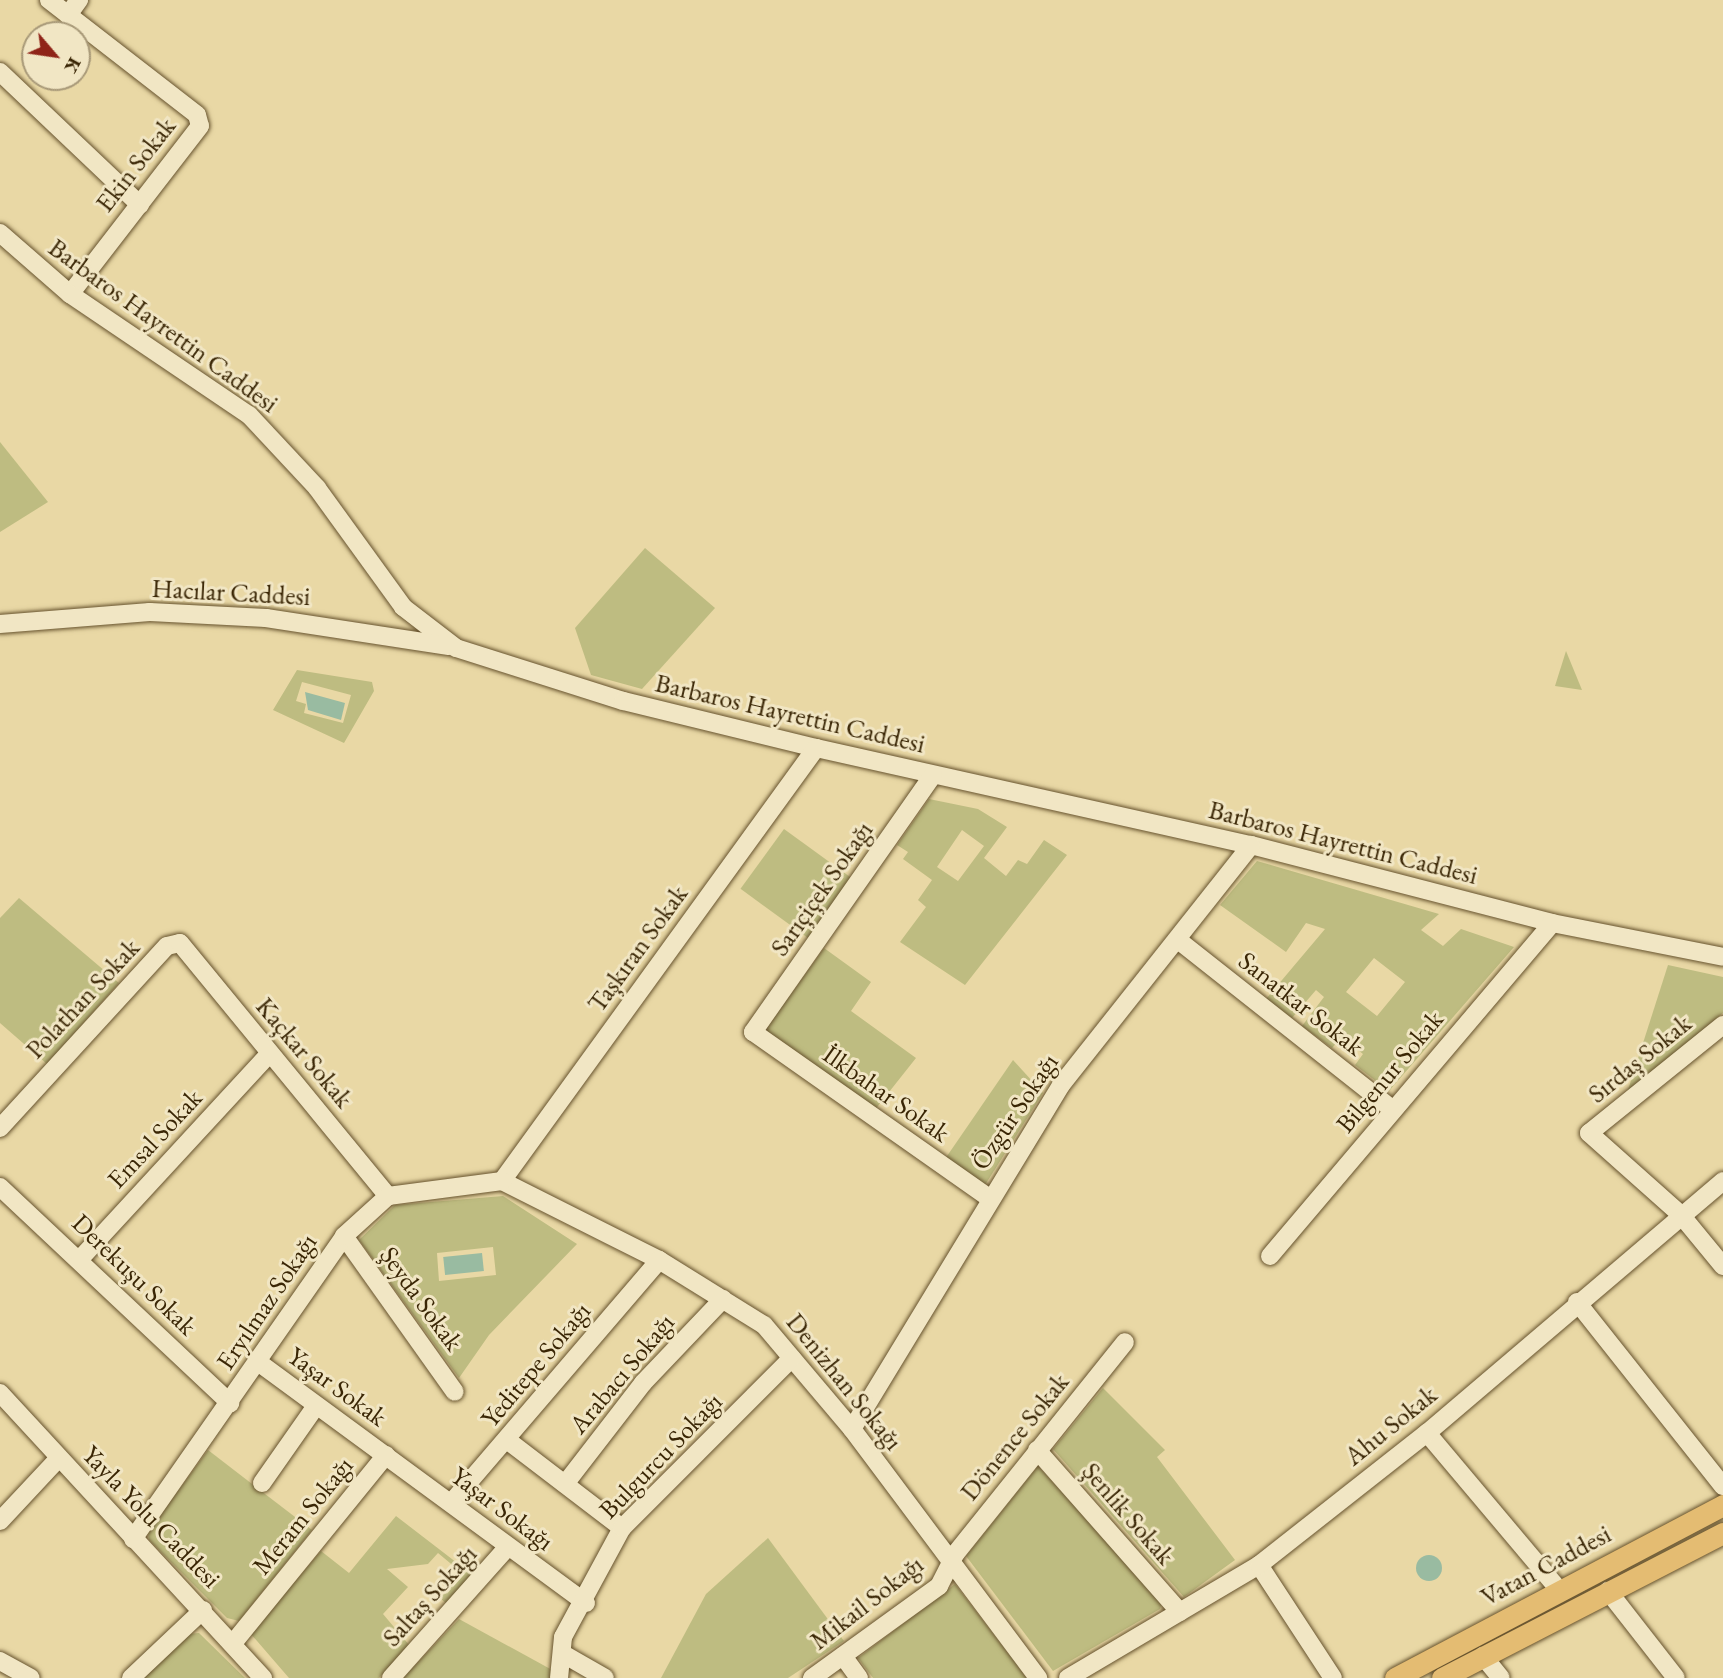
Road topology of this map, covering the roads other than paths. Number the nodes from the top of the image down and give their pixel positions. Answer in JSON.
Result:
{"nodes":[{"id":1,"x":49,"y":0,"type":"edge"},
{"id":2,"x":79,"y":0,"type":"edge"},
{"id":3,"x":68,"y":15,"type":"junction"},
{"id":4,"x":0,"y":72,"type":"edge"},
{"id":5,"x":139,"y":205,"type":"junction"},
{"id":6,"x":0,"y":233,"type":"edge"},
{"id":7,"x":70,"y":293,"type":"junction"},
{"id":8,"x":0,"y":624,"type":"edge"},
{"id":9,"x":456,"y":648,"type":"junction"},
{"id":10,"x":816,"y":748,"type":"junction"},
{"id":11,"x":933,"y":775,"type":"junction"},
{"id":12,"x":1251,"y":845,"type":"junction"},
{"id":13,"x":1552,"y":923,"type":"junction"},
{"id":14,"x":1178,"y":940,"type":"junction"},
{"id":15,"x":180,"y":943,"type":"joint"},
{"id":16,"x":1723,"y":957,"type":"edge"},
{"id":17,"x":1723,"y":1025,"type":"edge"},
{"id":18,"x":753,"y":1032,"type":"joint"},
{"id":19,"x":269,"y":1054,"type":"junction"},
{"id":20,"x":1392,"y":1110,"type":"junction"},
{"id":21,"x":0,"y":1128,"type":"edge"},
{"id":22,"x":502,"y":1181,"type":"junction"},
{"id":23,"x":1723,"y":1181,"type":"edge"},
{"id":24,"x":1,"y":1190,"type":"edge"},
{"id":25,"x":388,"y":1196,"type":"junction"},
{"id":26,"x":989,"y":1198,"type":"junction"},
{"id":27,"x":1681,"y":1214,"type":"junction"},
{"id":28,"x":344,"y":1236,"type":"junction"},
{"id":29,"x":1270,"y":1256,"type":"dead end"},
{"id":30,"x":80,"y":1259,"type":"junction"},
{"id":31,"x":659,"y":1260,"type":"junction"},
{"id":32,"x":1723,"y":1266,"type":"edge"},
{"id":33,"x":723,"y":1299,"type":"junction"},
{"id":34,"x":1577,"y":1302,"type":"junction"},
{"id":35,"x":1125,"y":1342,"type":"dead end"},
{"id":36,"x":792,"y":1358,"type":"junction"},
{"id":37,"x":258,"y":1362,"type":"junction"},
{"id":38,"x":455,"y":1392,"type":"dead end"},
{"id":39,"x":0,"y":1393,"type":"edge"},
{"id":40,"x":230,"y":1403,"type":"junction"},
{"id":41,"x":316,"y":1406,"type":"junction"},
{"id":42,"x":852,"y":1429,"type":"junction"},
{"id":43,"x":1427,"y":1433,"type":"junction"},
{"id":44,"x":506,"y":1440,"type":"junction"},
{"id":45,"x":1037,"y":1450,"type":"junction"},
{"id":46,"x":386,"y":1455,"type":"junction"},
{"id":47,"x":59,"y":1458,"type":"junction"},
{"id":48,"x":262,"y":1483,"type":"dead end"},
{"id":49,"x":565,"y":1485,"type":"junction"},
{"id":50,"x":1723,"y":1486,"type":"edge"},
{"id":51,"x":451,"y":1503,"type":"junction"},
{"id":52,"x":1723,"y":1505,"type":"edge"},
{"id":53,"x":0,"y":1521,"type":"edge"},
{"id":54,"x":621,"y":1528,"type":"junction"},
{"id":55,"x":1723,"y":1533,"type":"edge"},
{"id":56,"x":133,"y":1539,"type":"junction"},
{"id":57,"x":507,"y":1548,"type":"junction"},
{"id":58,"x":1259,"y":1565,"type":"junction"},
{"id":59,"x":952,"y":1568,"type":"junction"},
{"id":60,"x":1559,"y":1590,"type":"junction"},
{"id":61,"x":1608,"y":1591,"type":"junction"},
{"id":62,"x":586,"y":1603,"type":"junction"},
{"id":63,"x":203,"y":1610,"type":"junction"},
{"id":64,"x":1180,"y":1612,"type":"junction"},
{"id":65,"x":234,"y":1642,"type":"junction"},
{"id":66,"x":565,"y":1655,"type":"junction"},
{"id":67,"x":843,"y":1656,"type":"junction"},
{"id":68,"x":1483,"y":1656,"type":"junction"},
{"id":69,"x":0,"y":1661,"type":"edge"},
{"id":70,"x":31,"y":1678,"type":"edge"},
{"id":71,"x":131,"y":1678,"type":"edge"},
{"id":72,"x":263,"y":1678,"type":"edge"},
{"id":73,"x":391,"y":1678,"type":"edge"},
{"id":74,"x":559,"y":1678,"type":"edge"},
{"id":75,"x":605,"y":1678,"type":"edge"},
{"id":76,"x":813,"y":1678,"type":"edge"},
{"id":77,"x":859,"y":1678,"type":"edge"},
{"id":78,"x":1038,"y":1678,"type":"edge"},
{"id":79,"x":1068,"y":1678,"type":"edge"},
{"id":80,"x":1334,"y":1678,"type":"edge"},
{"id":81,"x":1395,"y":1678,"type":"edge"},
{"id":82,"x":1442,"y":1678,"type":"edge"},
{"id":83,"x":1501,"y":1678,"type":"edge"},
{"id":84,"x":1675,"y":1678,"type":"edge"}],
"edges":[{"from":1,"to":3,"type":"street","name":"Ekin Sokak"},
{"from":2,"to":3,"type":"street"},
{"from":3,"to":5,"type":"street","name":"Ekin Sokak"},
{"from":4,"to":5,"type":"street"},
{"from":5,"to":7,"type":"street","name":"Ekin Sokak"},
{"from":6,"to":7,"type":"street","name":"Barbaros Hayrettin Caddesi"},
{"from":7,"to":9,"type":"street","name":"Barbaros Hayrettin Caddesi"},
{"from":8,"to":9,"type":"street","name":"Hacılar Caddesi"},
{"from":9,"to":10,"type":"street","name":"Barbaros Hayrettin Caddesi"},
{"from":10,"to":11,"type":"street","name":"Barbaros Hayrettin Caddesi"},
{"from":10,"to":22,"type":"street","name":"Taşkıran Sokak"},
{"from":11,"to":12,"type":"street","name":"Barbaros Hayrettin Caddesi"},
{"from":11,"to":18,"type":"street","name":"Sarıçiçek Sokağı"},
{"from":12,"to":13,"type":"street","name":"Barbaros Hayrettin Caddesi"},
{"from":12,"to":14,"type":"street","name":"Özgür Sokağı"},
{"from":13,"to":16,"type":"street","name":"Barbaros Hayrettin Caddesi"},
{"from":13,"to":20,"type":"street","name":"Bilgenur Sokak"},
{"from":14,"to":20,"type":"street","name":"Sanatkar Sokak"},
{"from":14,"to":26,"type":"street","name":"Özgür Sokağı"},
{"from":15,"to":19,"type":"street","name":"Kaçkar Sokak"},
{"from":15,"to":21,"type":"street","name":"Polathan Sokak"},
{"from":17,"to":27,"type":"street","name":"Sırdaş Sokak"},
{"from":18,"to":26,"type":"street","name":"İlkbahar Sokak"},
{"from":19,"to":25,"type":"street","name":"Kaçkar Sokak"},
{"from":19,"to":30,"type":"street","name":"Emsal Sokak"},
{"from":20,"to":29,"type":"street","name":"Bilgenur Sokak"},
{"from":22,"to":25,"type":"street"},
{"from":22,"to":31,"type":"street","name":"Denizhan Sokağı"},
{"from":23,"to":27,"type":"street","name":"Ahu Sokak"},
{"from":24,"to":30,"type":"street","name":"Derekuşu Sokak"},
{"from":25,"to":28,"type":"street","name":"Eryılmaz Sokağı"},
{"from":26,"to":42,"type":"street","name":"Özgür Sokağı"},
{"from":27,"to":32,"type":"street"},
{"from":27,"to":34,"type":"street","name":"Ahu Sokak"},
{"from":28,"to":37,"type":"street","name":"Eryılmaz Sokağı"},
{"from":28,"to":38,"type":"street","name":"Şeyda Sokak"},
{"from":30,"to":40,"type":"street","name":"Derekuşu Sokak"},
{"from":31,"to":33,"type":"street","name":"Denizhan Sokağı"},
{"from":31,"to":44,"type":"street","name":"Yeditepe Sokağı"},
{"from":33,"to":36,"type":"street","name":"Denizhan Sokağı"},
{"from":33,"to":49,"type":"street","name":"Arabacı Sokağı"},
{"from":34,"to":43,"type":"street","name":"Ahu Sokak"},
{"from":34,"to":50,"type":"street"},
{"from":35,"to":45,"type":"street","name":"Dönence Sokak"},
{"from":36,"to":42,"type":"street","name":"Denizhan Sokağı"},
{"from":36,"to":54,"type":"street","name":"Bulgurcu Sokağı"},
{"from":37,"to":40,"type":"street","name":"Eryılmaz Sokağı"},
{"from":37,"to":41,"type":"street","name":"Yaşar Sokak"},
{"from":39,"to":47,"type":"street","name":"Yayla Yolu Caddesi"},
{"from":40,"to":56,"type":"street","name":"Eryılmaz Sokağı"},
{"from":41,"to":46,"type":"street","name":"Yaşar Sokak"},
{"from":41,"to":48,"type":"street"},
{"from":42,"to":59,"type":"street","name":"Denizhan Sokağı"},
{"from":43,"to":58,"type":"street","name":"Ahu Sokak"},
{"from":43,"to":60,"type":"street"},
{"from":44,"to":49,"type":"street"},
{"from":44,"to":51,"type":"street","name":"Yeditepe Sokağı"},
{"from":45,"to":59,"type":"street","name":"Dönence Sokak"},
{"from":45,"to":64,"type":"street","name":"Şenlik Sokak"},
{"from":46,"to":51,"type":"street","name":"Yaşar Sokağı"},
{"from":46,"to":65,"type":"street","name":"Meram Sokağı"},
{"from":47,"to":53,"type":"street"},
{"from":47,"to":56,"type":"street","name":"Yayla Yolu Caddesi"},
{"from":49,"to":54,"type":"street"},
{"from":51,"to":57,"type":"street","name":"Yaşar Sokağı"},
{"from":52,"to":60,"type":"main road","name":"Vatan Caddesi"},
{"from":54,"to":62,"type":"street","name":"Bulgurcu Sokağı"},
{"from":55,"to":61,"type":"main road","name":"Vatan Caddesi"},
{"from":56,"to":63,"type":"street","name":"Yayla Yolu Caddesi"},
{"from":57,"to":62,"type":"street","name":"Yaşar Sokağı"},
{"from":57,"to":73,"type":"street","name":"Saltaş Sokağı"},
{"from":58,"to":64,"type":"street","name":"Ahu Sokak"},
{"from":58,"to":80,"type":"street"},
{"from":59,"to":67,"type":"street","name":"Mikail Sokağı"},
{"from":59,"to":78,"type":"street","name":"Denizhan Sokağı"},
{"from":60,"to":81,"type":"main road","name":"Vatan Caddesi"},
{"from":61,"to":68,"type":"main road","name":"Vatan Caddesi"},
{"from":61,"to":84,"type":"street"},
{"from":62,"to":66,"type":"street","name":"Bulgurcu Sokağı"},
{"from":63,"to":65,"type":"street","name":"Yayla Yolu Caddesi"},
{"from":63,"to":71,"type":"street"},
{"from":64,"to":79,"type":"street","name":"Ahu Sokak"},
{"from":65,"to":72,"type":"street","name":"Yayla Yolu Caddesi"},
{"from":66,"to":74,"type":"street","name":"Bulgurcu Sokağı"},
{"from":66,"to":75,"type":"street"},
{"from":67,"to":76,"type":"street","name":"Mikail Sokağı"},
{"from":67,"to":77,"type":"street"},
{"from":68,"to":82,"type":"main road","name":"Vatan Caddesi"},
{"from":68,"to":83,"type":"street"},
{"from":69,"to":70,"type":"street"}]}
